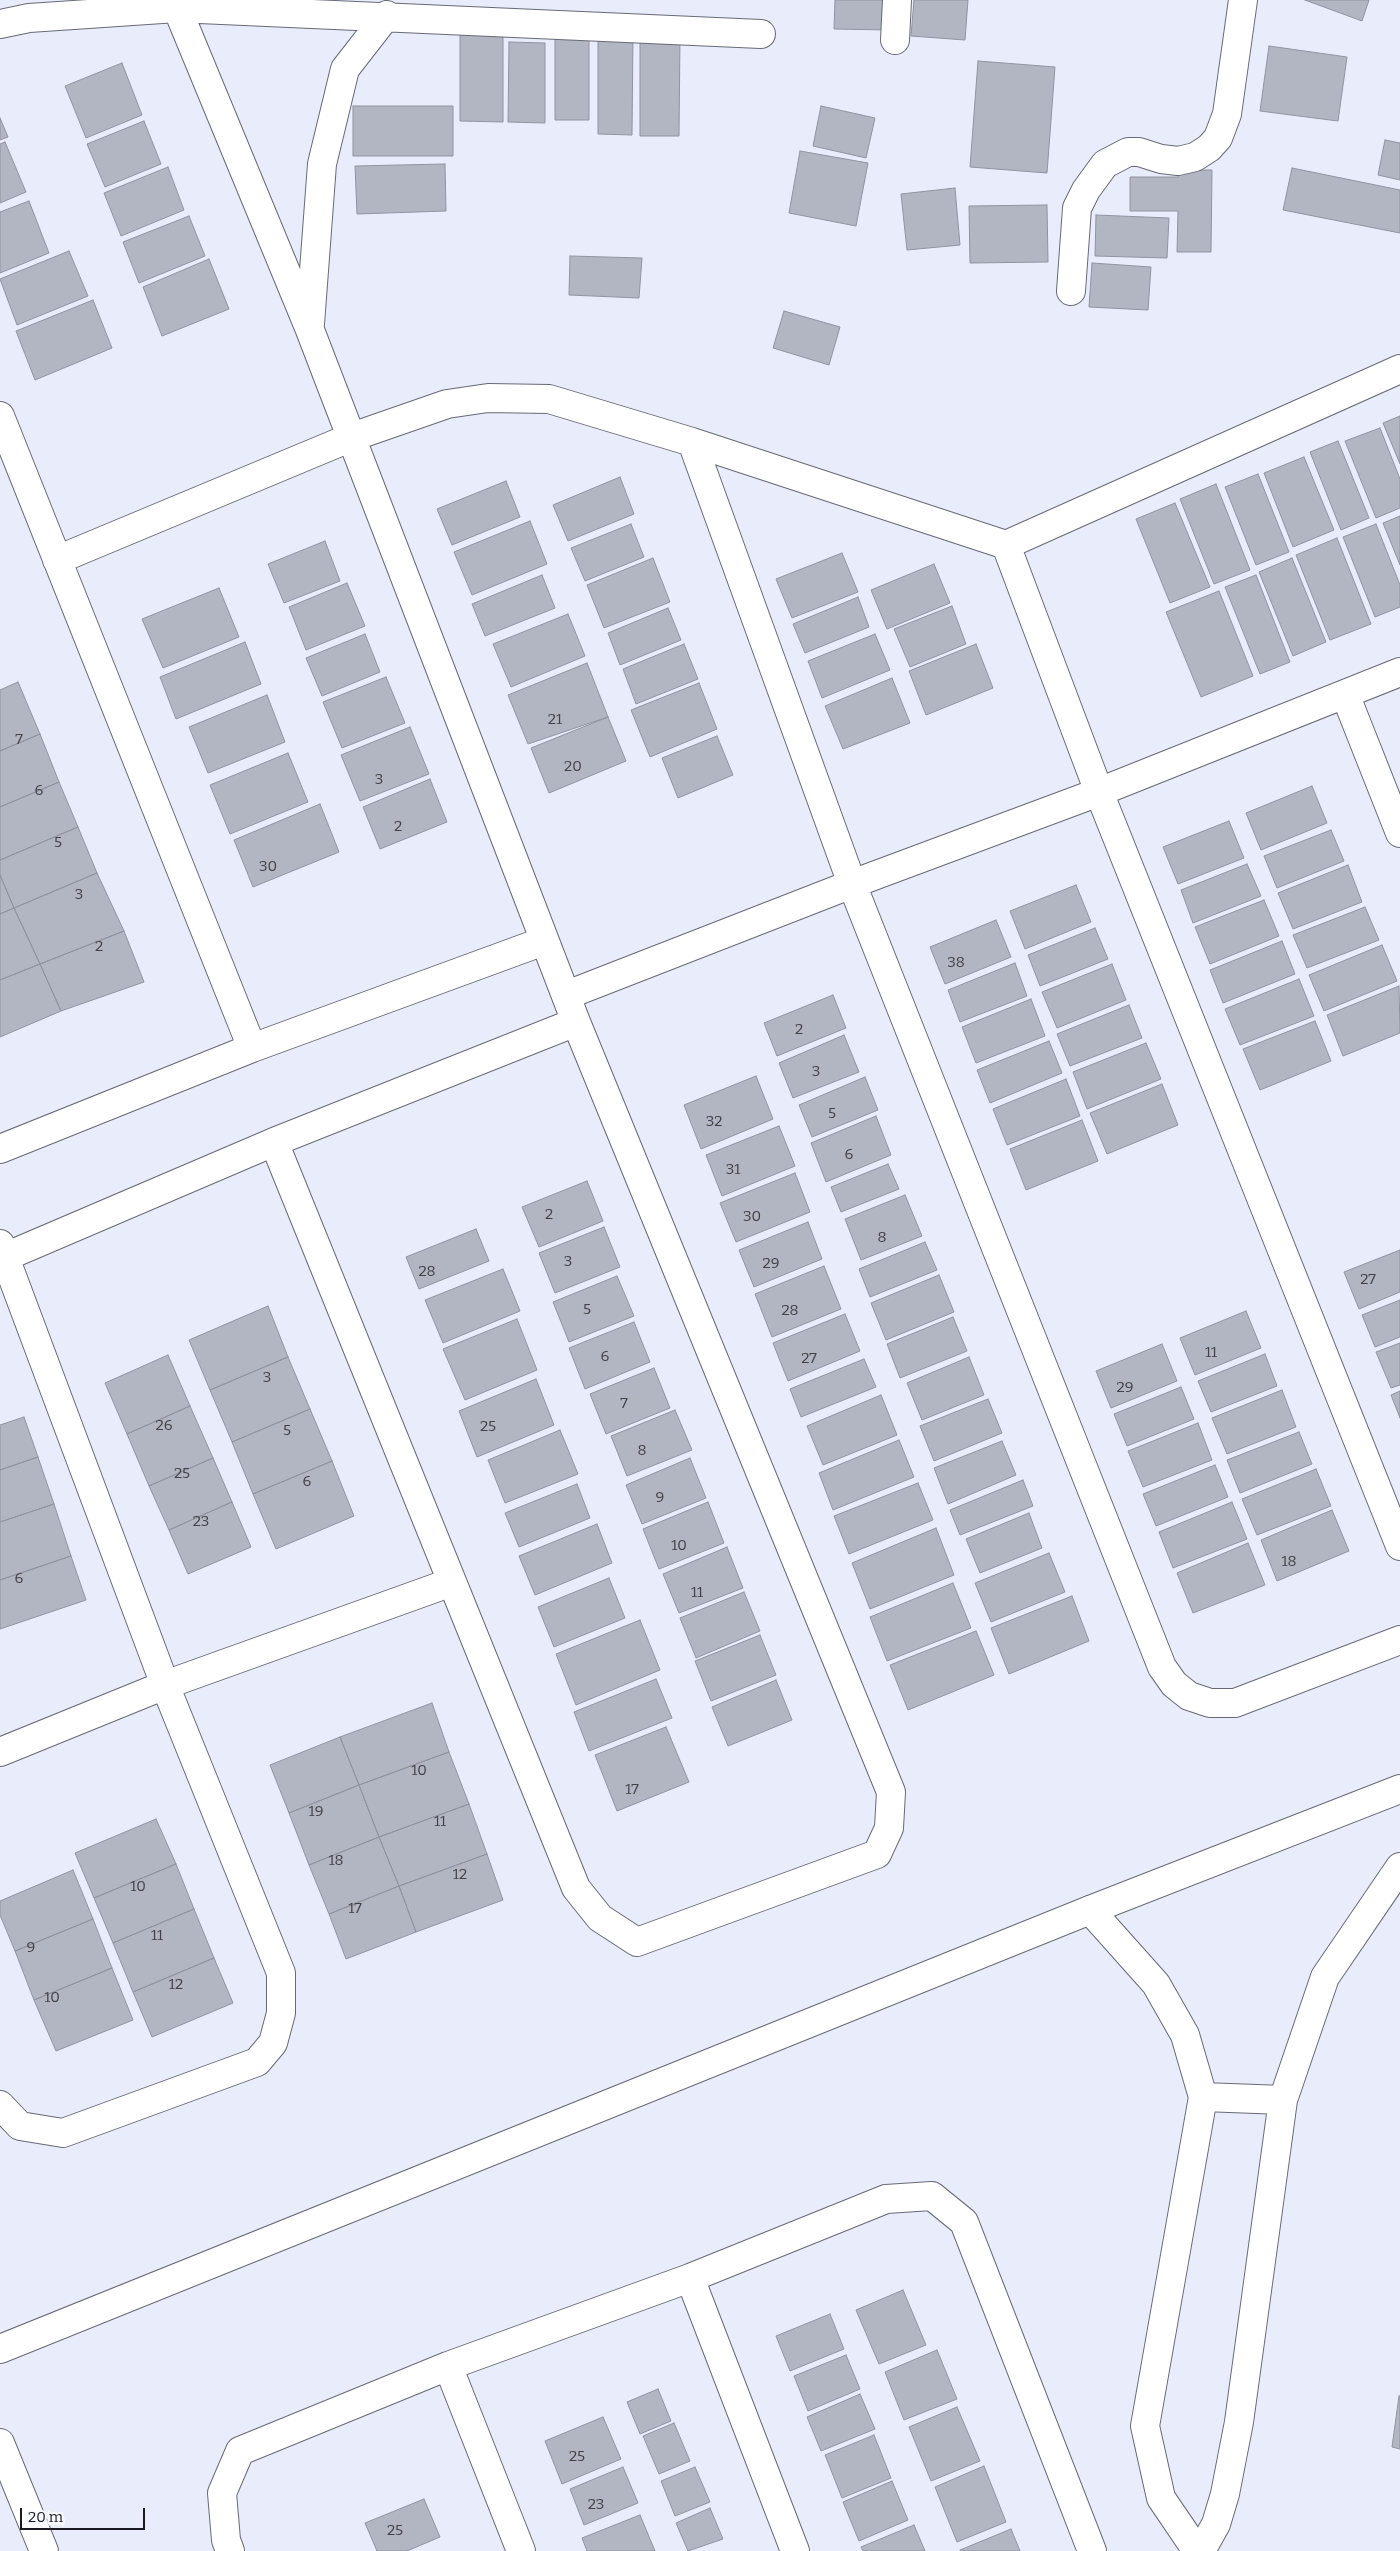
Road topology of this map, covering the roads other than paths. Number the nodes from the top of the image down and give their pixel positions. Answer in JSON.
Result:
{"nodes":[{"id":1,"x":897,"y":0,"type":"edge"},
{"id":2,"x":1243,"y":0,"type":"edge"},
{"id":3,"x":177,"y":8,"type":"junction"},
{"id":4,"x":387,"y":16,"type":"junction"},
{"id":5,"x":0,"y":24,"type":"edge"},
{"id":6,"x":761,"y":34,"type":"dead end"},
{"id":7,"x":895,"y":40,"type":"dead end"},
{"id":8,"x":1071,"y":291,"type":"dead end"},
{"id":9,"x":310,"y":330,"type":"junction"},
{"id":10,"x":1400,"y":369,"type":"edge"},
{"id":11,"x":0,"y":416,"type":"edge"},
{"id":12,"x":352,"y":438,"type":"junction"},
{"id":13,"x":692,"y":442,"type":"junction"},
{"id":14,"x":1006,"y":545,"type":"junction"},
{"id":15,"x":56,"y":560,"type":"junction"},
{"id":16,"x":1400,"y":672,"type":"edge"},
{"id":17,"x":1345,"y":694,"type":"junction"},
{"id":18,"x":1099,"y":792,"type":"junction"},
{"id":19,"x":1400,"y":833,"type":"edge"},
{"id":20,"x":852,"y":884,"type":"junction"},
{"id":21,"x":544,"y":940,"type":"junction"},
{"id":22,"x":567,"y":995,"type":"junction"},
{"id":23,"x":576,"y":1022,"type":"junction"},
{"id":24,"x":252,"y":1048,"type":"junction"},
{"id":25,"x":274,"y":1142,"type":"junction"},
{"id":26,"x":0,"y":1149,"type":"edge"},
{"id":27,"x":2,"y":1251,"type":"edge"},
{"id":28,"x":1400,"y":1546,"type":"edge"},
{"id":29,"x":452,"y":1582,"type":"junction"},
{"id":30,"x":1400,"y":1640,"type":"edge"},
{"id":31,"x":165,"y":1685,"type":"junction"},
{"id":32,"x":0,"y":1752,"type":"edge"},
{"id":33,"x":1400,"y":1789,"type":"edge"},
{"id":34,"x":1400,"y":1867,"type":"edge"},
{"id":35,"x":1090,"y":1910,"type":"junction"},
{"id":36,"x":1203,"y":2096,"type":"junction"},
{"id":37,"x":1283,"y":2100,"type":"junction"},
{"id":38,"x":0,"y":2105,"type":"edge"},
{"id":39,"x":690,"y":2278,"type":"junction"},
{"id":40,"x":0,"y":2350,"type":"edge"},
{"id":41,"x":448,"y":2366,"type":"junction"},
{"id":42,"x":0,"y":2443,"type":"edge"},
{"id":43,"x":44,"y":2551,"type":"edge"},
{"id":44,"x":230,"y":2551,"type":"edge"},
{"id":45,"x":521,"y":2551,"type":"edge"},
{"id":46,"x":795,"y":2551,"type":"edge"},
{"id":47,"x":1092,"y":2551,"type":"edge"},
{"id":48,"x":1199,"y":2551,"type":"edge"}],
"edges":[{"from":1,"to":7,"type":"street"},
{"from":2,"to":8,"type":"street"},
{"from":3,"to":4,"type":"street"},
{"from":3,"to":5,"type":"street"},
{"from":3,"to":9,"type":"street"},
{"from":4,"to":6,"type":"street"},
{"from":4,"to":9,"type":"street"},
{"from":9,"to":12,"type":"street"},
{"from":10,"to":14,"type":"street"},
{"from":11,"to":15,"type":"street"},
{"from":12,"to":13,"type":"street"},
{"from":12,"to":15,"type":"street"},
{"from":12,"to":21,"type":"street"},
{"from":13,"to":14,"type":"street"},
{"from":13,"to":20,"type":"street"},
{"from":14,"to":18,"type":"street"},
{"from":15,"to":24,"type":"street"},
{"from":16,"to":17,"type":"street"},
{"from":17,"to":18,"type":"street"},
{"from":17,"to":19,"type":"street"},
{"from":18,"to":20,"type":"street"},
{"from":18,"to":28,"type":"street"},
{"from":20,"to":22,"type":"street"},
{"from":20,"to":30,"type":"street"},
{"from":21,"to":22,"type":"street"},
{"from":21,"to":24,"type":"street"},
{"from":22,"to":23,"type":"street"},
{"from":23,"to":25,"type":"street"},
{"from":23,"to":29,"type":"street"},
{"from":24,"to":26,"type":"street"},
{"from":25,"to":27,"type":"street"},
{"from":25,"to":29,"type":"street"},
{"from":27,"to":31,"type":"street"},
{"from":29,"to":31,"type":"street"},
{"from":31,"to":32,"type":"street"},
{"from":31,"to":38,"type":"street"},
{"from":33,"to":35,"type":"street"},
{"from":34,"to":37,"type":"street"},
{"from":35,"to":36,"type":"street"},
{"from":35,"to":40,"type":"street"},
{"from":36,"to":37,"type":"street"},
{"from":36,"to":48,"type":"street"},
{"from":37,"to":48,"type":"street"},
{"from":39,"to":41,"type":"street"},
{"from":39,"to":46,"type":"street"},
{"from":39,"to":47,"type":"street"},
{"from":41,"to":44,"type":"street"},
{"from":41,"to":45,"type":"street"},
{"from":42,"to":43,"type":"street"}]}
